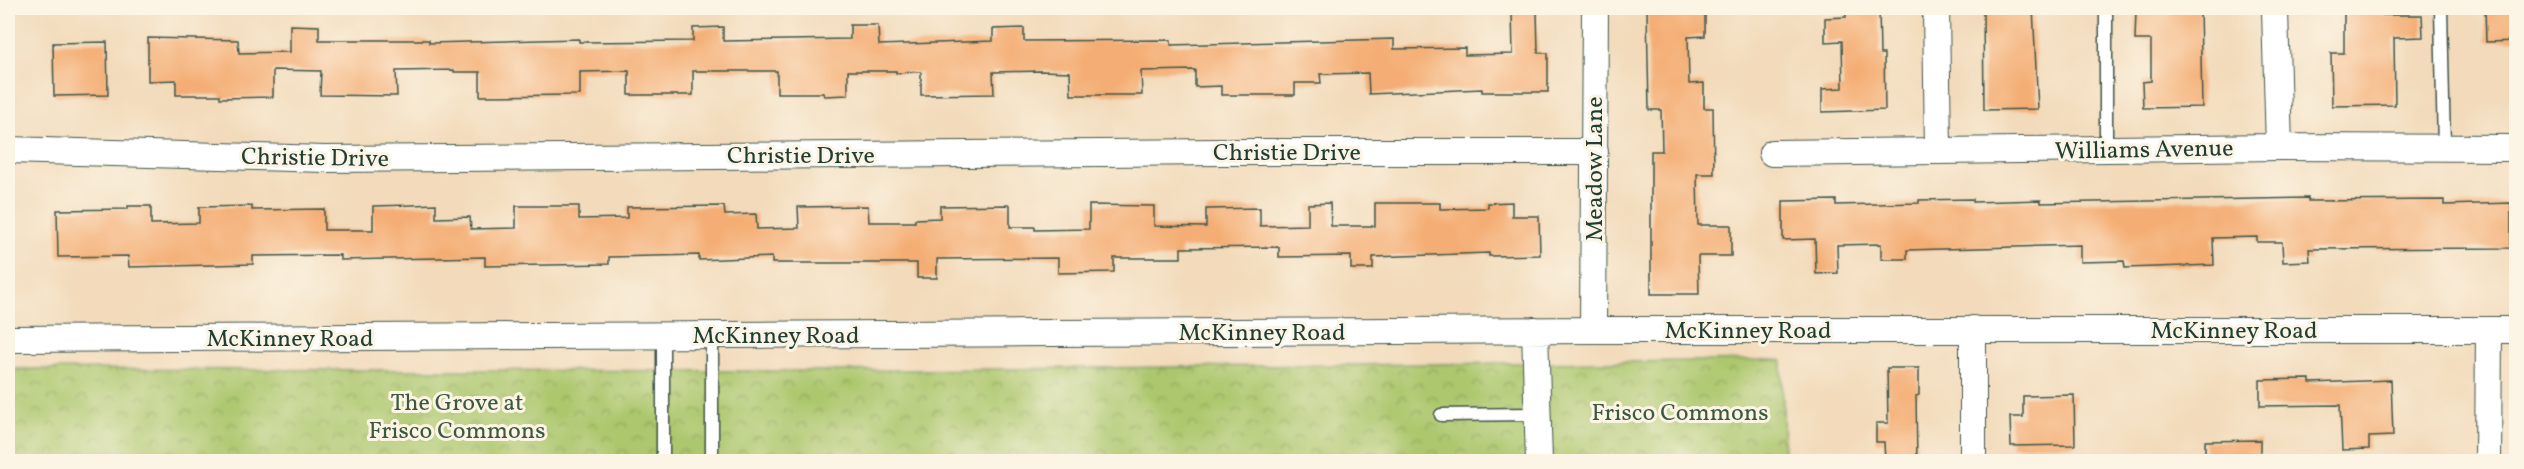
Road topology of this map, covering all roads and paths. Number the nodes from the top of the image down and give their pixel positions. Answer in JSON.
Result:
{"nodes":[{"id":1,"x":1595,"y":8,"type":"edge"},
{"id":2,"x":1936,"y":8,"type":"edge"},
{"id":3,"x":2106,"y":8,"type":"edge"},
{"id":4,"x":2441,"y":8,"type":"edge"},
{"id":5,"x":2275,"y":11,"type":"dead end"},
{"id":6,"x":2279,"y":147,"type":"junction"},
{"id":7,"x":2444,"y":148,"type":"junction"},
{"id":8,"x":2517,"y":148,"type":"edge"},
{"id":9,"x":2106,"y":149,"type":"junction"},
{"id":10,"x":8,"y":150,"type":"edge"},
{"id":11,"x":1938,"y":151,"type":"junction"},
{"id":12,"x":1595,"y":152,"type":"junction"},
{"id":13,"x":1772,"y":153,"type":"dead end"},
{"id":14,"x":1973,"y":329,"type":"junction"},
{"id":15,"x":1535,"y":330,"type":"junction"},
{"id":16,"x":1593,"y":330,"type":"junction"},
{"id":17,"x":2489,"y":330,"type":"junction"},
{"id":18,"x":2517,"y":330,"type":"edge"},
{"id":19,"x":712,"y":335,"type":"junction"},
{"id":20,"x":663,"y":336,"type":"junction"},
{"id":21,"x":8,"y":339,"type":"edge"},
{"id":22,"x":1538,"y":414,"type":"junction"},
{"id":23,"x":1441,"y":415,"type":"dead end"},
{"id":24,"x":663,"y":462,"type":"edge"},
{"id":25,"x":712,"y":462,"type":"edge"},
{"id":26,"x":1539,"y":462,"type":"edge"},
{"id":27,"x":1973,"y":462,"type":"edge"},
{"id":28,"x":2488,"y":462,"type":"edge"}],
"edges":[{"from":1,"to":12,"type":"street","name":"Meadow Lane"},
{"from":2,"to":11,"type":"street"},
{"from":3,"to":9,"type":"lane"},
{"from":4,"to":7,"type":"lane"},
{"from":5,"to":6,"type":"street"},
{"from":6,"to":7,"type":"street","name":"Williams Avenue"},
{"from":6,"to":9,"type":"street","name":"Williams Avenue"},
{"from":7,"to":8,"type":"street","name":"Williams Avenue"},
{"from":9,"to":11,"type":"street","name":"Williams Avenue"},
{"from":10,"to":12,"type":"street","name":"Christie Drive"},
{"from":11,"to":13,"type":"street","name":"Williams Avenue"},
{"from":12,"to":16,"type":"street","name":"Meadow Lane"},
{"from":14,"to":16,"type":"street","name":"McKinney Road"},
{"from":14,"to":17,"type":"street","name":"McKinney Road"},
{"from":14,"to":27,"type":"street"},
{"from":15,"to":16,"type":"street","name":"McKinney Road"},
{"from":15,"to":19,"type":"street","name":"McKinney Road"},
{"from":15,"to":22,"type":"street"},
{"from":17,"to":18,"type":"street","name":"McKinney Road"},
{"from":17,"to":28,"type":"street"},
{"from":19,"to":20,"type":"street","name":"McKinney Road"},
{"from":19,"to":25,"type":"lane"},
{"from":20,"to":21,"type":"street","name":"McKinney Road"},
{"from":20,"to":24,"type":"lane"},
{"from":22,"to":23,"type":"lane"},
{"from":22,"to":26,"type":"street"}]}
